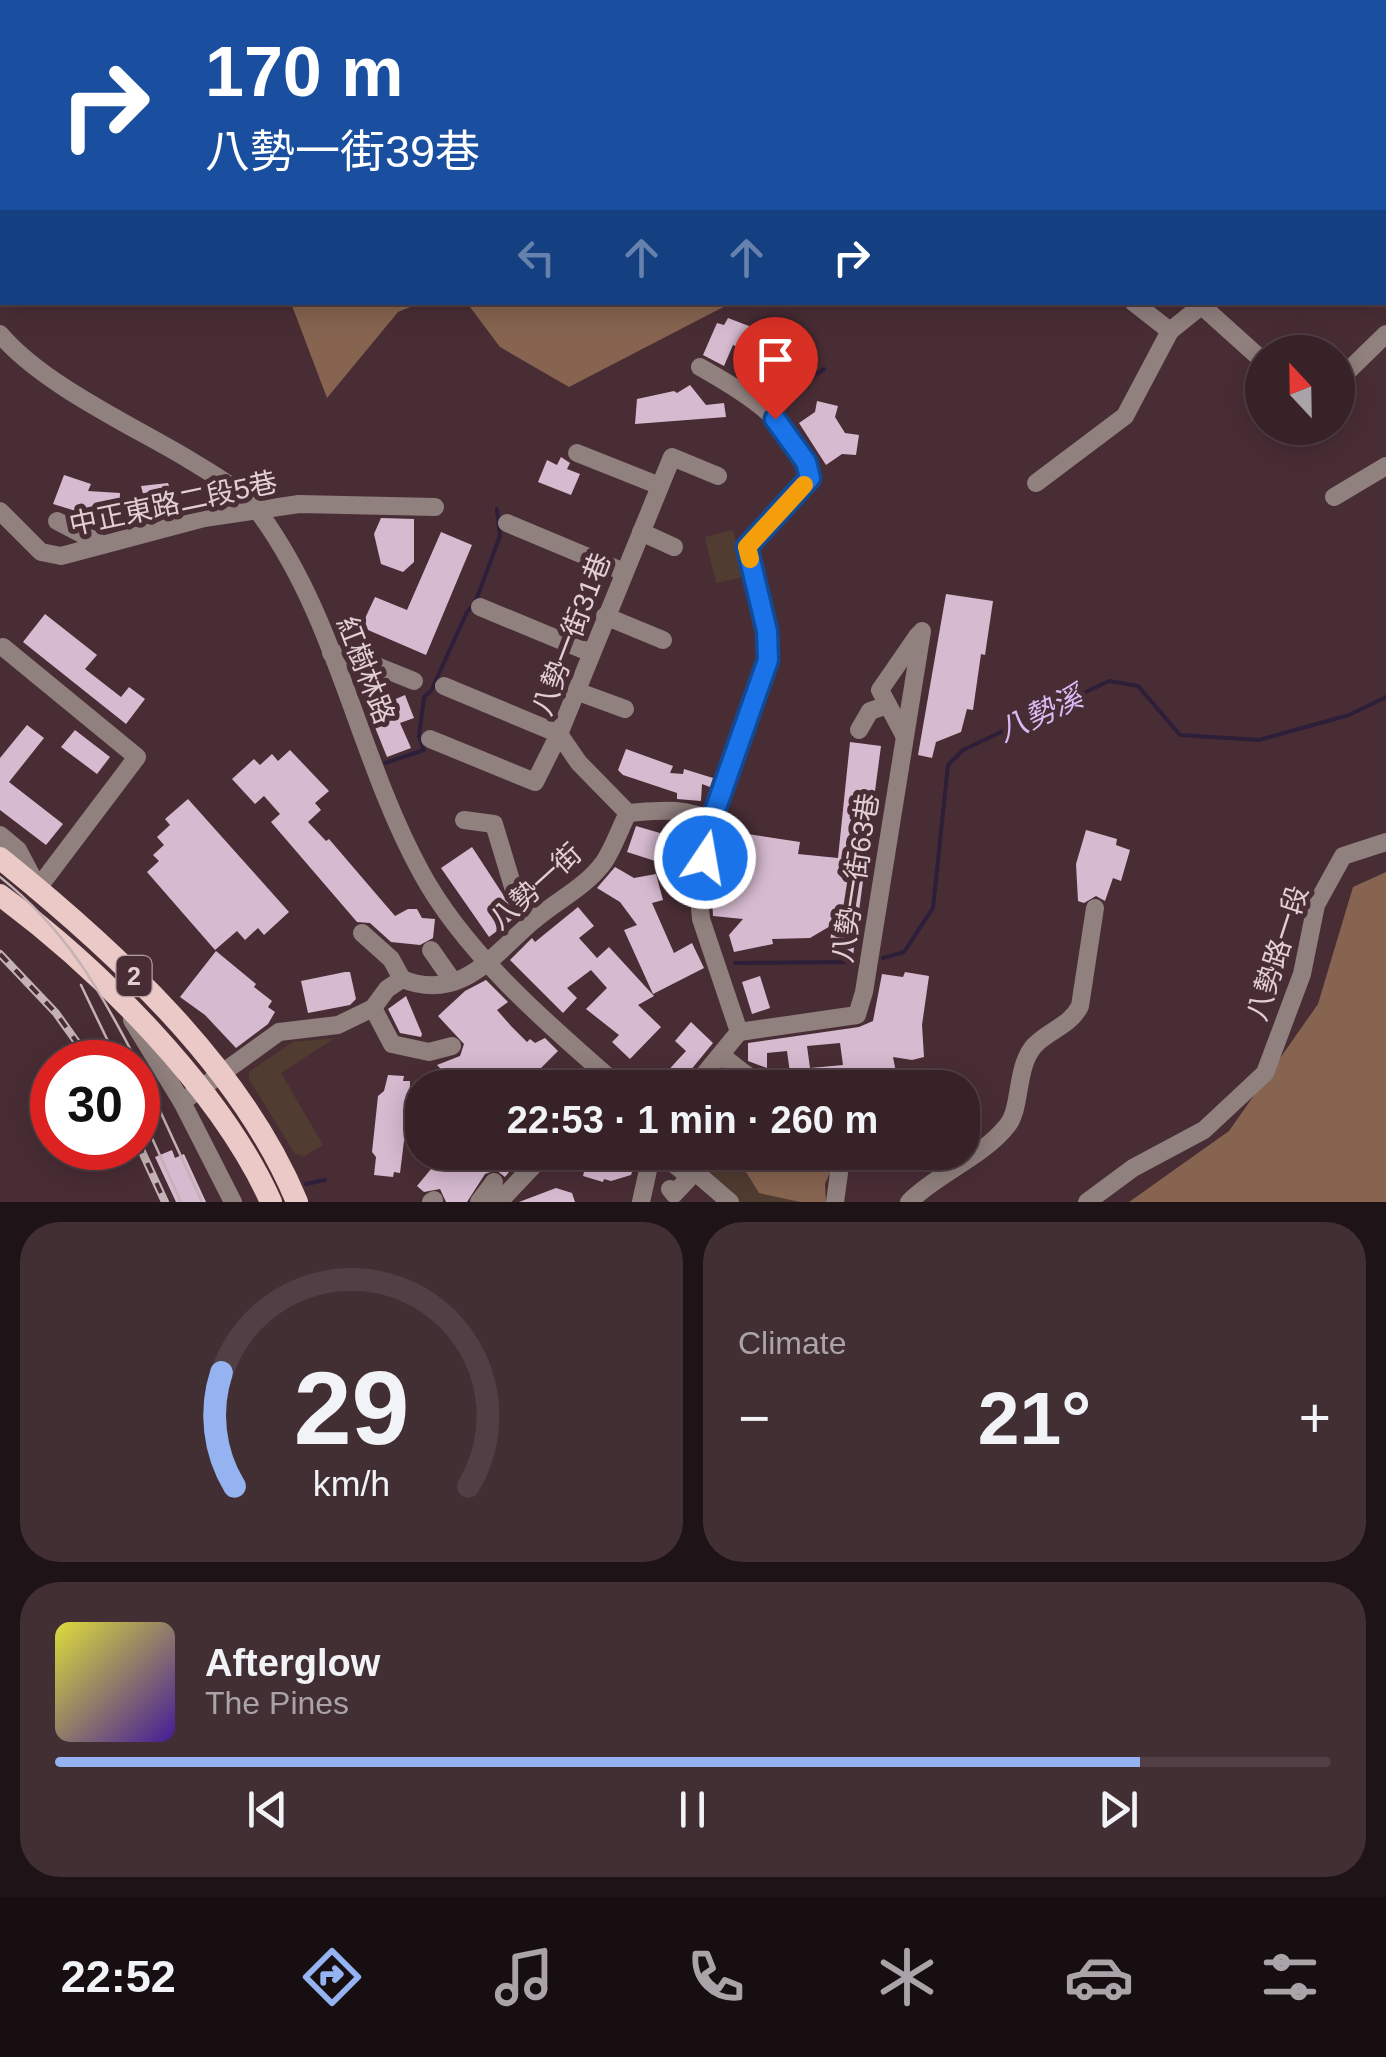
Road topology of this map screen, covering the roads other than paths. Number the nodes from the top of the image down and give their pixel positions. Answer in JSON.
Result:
{"nodes":[{"id":1,"x":1137,"y":305,"type":"edge"},
{"id":2,"x":1202,"y":305,"type":"edge"},
{"id":3,"x":1204,"y":305,"type":"edge"},
{"id":4,"x":1170,"y":331,"type":"junction"},
{"id":5,"x":0,"y":334,"type":"edge"},
{"id":6,"x":1386,"y":334,"type":"edge"},
{"id":7,"x":1245,"y":344,"type":"edge"},
{"id":8,"x":1355,"y":364,"type":"edge"},
{"id":9,"x":700,"y":366,"type":"dead end"},
{"id":10,"x":577,"y":453,"type":"dead end"},
{"id":11,"x":1386,"y":466,"type":"edge"},
{"id":12,"x":718,"y":476,"type":"dead end"},
{"id":13,"x":1036,"y":483,"type":"dead end"},
{"id":14,"x":660,"y":486,"type":"junction"},
{"id":15,"x":1334,"y":497,"type":"dead end"},
{"id":16,"x":435,"y":507,"type":"dead end"},
{"id":17,"x":0,"y":511,"type":"edge"},
{"id":18,"x":258,"y":511,"type":"junction"},
{"id":19,"x":57,"y":520,"type":"dead end"},
{"id":20,"x":507,"y":523,"type":"dead end"},
{"id":21,"x":641,"y":532,"type":"junction"},
{"id":22,"x":103,"y":545,"type":"junction"},
{"id":23,"x":674,"y":547,"type":"dead end"},
{"id":24,"x":624,"y":572,"type":"junction"},
{"id":25,"x":480,"y":607,"type":"dead end"},
{"id":26,"x":605,"y":616,"type":"junction"},
{"id":27,"x":663,"y":640,"type":"dead end"},
{"id":28,"x":3,"y":647,"type":"dead end"},
{"id":29,"x":331,"y":653,"type":"junction"},
{"id":30,"x":590,"y":653,"type":"junction"},
{"id":31,"x":414,"y":682,"type":"dead end"},
{"id":32,"x":444,"y":686,"type":"dead end"},
{"id":33,"x":576,"y":691,"type":"junction"},
{"id":34,"x":888,"y":705,"type":"junction"},
{"id":35,"x":626,"y":709,"type":"dead end"},
{"id":36,"x":860,"y":730,"type":"dead end"},
{"id":37,"x":559,"y":734,"type":"junction"},
{"id":38,"x":905,"y":736,"type":"junction"},
{"id":39,"x":430,"y":739,"type":"dead end"},
{"id":40,"x":628,"y":813,"type":"junction"},
{"id":41,"x":464,"y":820,"type":"dead end"},
{"id":42,"x":711,"y":822,"type":"junction"},
{"id":43,"x":0,"y":835,"type":"edge"},
{"id":44,"x":1386,"y":842,"type":"edge"},
{"id":45,"x":0,"y":858,"type":"edge"},
{"id":46,"x":38,"y":888,"type":"junction"},
{"id":47,"x":4,"y":898,"type":"edge"},
{"id":48,"x":1095,"y":908,"type":"dead end"},
{"id":49,"x":534,"y":920,"type":"junction"},
{"id":50,"x":362,"y":932,"type":"dead end"},
{"id":51,"x":431,"y":950,"type":"dead end"},
{"id":52,"x":491,"y":963,"type":"junction"},
{"id":53,"x":402,"y":980,"type":"junction"},
{"id":54,"x":452,"y":980,"type":"junction"},
{"id":55,"x":121,"y":1003,"type":"junction"},
{"id":56,"x":373,"y":1008,"type":"junction"},
{"id":57,"x":739,"y":1032,"type":"junction"},
{"id":58,"x":452,"y":1046,"type":"dead end"},
{"id":59,"x":721,"y":1055,"type":"junction"},
{"id":60,"x":602,"y":1070,"type":"edge"},
{"id":61,"x":708,"y":1070,"type":"edge"},
{"id":62,"x":740,"y":1070,"type":"edge"},
{"id":63,"x":222,"y":1072,"type":"junction"},
{"id":64,"x":202,"y":1086,"type":"junction"},
{"id":65,"x":182,"y":1102,"type":"junction"},
{"id":66,"x":530,"y":1170,"type":"edge"},
{"id":67,"x":658,"y":1170,"type":"edge"},
{"id":68,"x":680,"y":1170,"type":"edge"},
{"id":69,"x":693,"y":1170,"type":"edge"},
{"id":70,"x":839,"y":1170,"type":"edge"},
{"id":71,"x":659,"y":1179,"type":"junction"},
{"id":72,"x":494,"y":1182,"type":"dead end"},
{"id":73,"x":233,"y":1202,"type":"edge"},
{"id":74,"x":272,"y":1202,"type":"edge"},
{"id":75,"x":297,"y":1202,"type":"edge"},
{"id":76,"x":479,"y":1202,"type":"edge"},
{"id":77,"x":499,"y":1202,"type":"edge"},
{"id":78,"x":640,"y":1202,"type":"edge"},
{"id":79,"x":730,"y":1202,"type":"edge"},
{"id":80,"x":835,"y":1202,"type":"edge"},
{"id":81,"x":909,"y":1202,"type":"edge"},
{"id":82,"x":1087,"y":1202,"type":"edge"}],
"edges":[{"from":1,"to":4,"type":"street"},
{"from":2,"to":4,"type":"street"},
{"from":3,"to":7,"type":"street"},
{"from":4,"to":13,"type":"street"},
{"from":5,"to":18,"type":"street","name":"紅樹林路"},
{"from":6,"to":8,"type":"street"},
{"from":9,"to":42,"type":"street"},
{"from":10,"to":14,"type":"street"},
{"from":11,"to":15,"type":"street"},
{"from":12,"to":14,"type":"street","name":"八勢一街31巷"},
{"from":14,"to":21,"type":"street","name":"八勢一街31巷"},
{"from":16,"to":18,"type":"street","name":"中正東路二段5巷"},
{"from":17,"to":22,"type":"street","name":"中正東路二段5巷"},
{"from":18,"to":22,"type":"street","name":"中正東路二段5巷"},
{"from":18,"to":29,"type":"street","name":"紅樹林路"},
{"from":19,"to":22,"type":"street"},
{"from":20,"to":24,"type":"street"},
{"from":21,"to":23,"type":"street"},
{"from":21,"to":24,"type":"street","name":"八勢一街31巷"},
{"from":24,"to":26,"type":"street","name":"八勢一街31巷"},
{"from":25,"to":30,"type":"street"},
{"from":26,"to":27,"type":"street"},
{"from":26,"to":30,"type":"street","name":"八勢一街31巷"},
{"from":28,"to":46,"type":"street"},
{"from":29,"to":31,"type":"street"},
{"from":29,"to":52,"type":"street","name":"紅樹林路"},
{"from":30,"to":33,"type":"street","name":"八勢一街31巷"},
{"from":32,"to":37,"type":"street"},
{"from":33,"to":35,"type":"street"},
{"from":33,"to":37,"type":"street","name":"八勢一街31巷"},
{"from":34,"to":36,"type":"street"},
{"from":34,"to":38,"type":"street"},
{"from":34,"to":38,"type":"street","name":"八勢一街63巷"},
{"from":37,"to":39,"type":"street"},
{"from":37,"to":40,"type":"street","name":"八勢一街31巷"},
{"from":38,"to":57,"type":"street","name":"八勢一街63巷"},
{"from":40,"to":42,"type":"street"},
{"from":40,"to":49,"type":"street","name":"八勢一街"},
{"from":41,"to":49,"type":"street"},
{"from":42,"to":57,"type":"street"},
{"from":43,"to":46,"type":"street"},
{"from":44,"to":82,"type":"street","name":"八勢路一段"},
{"from":45,"to":46,"type":"main road","number":"2"},
{"from":46,"to":63,"type":"main road","number":"2"},
{"from":47,"to":55,"type":"main road","number":"2"},
{"from":48,"to":81,"type":"street"},
{"from":49,"to":52,"type":"street","name":"八勢一街"},
{"from":50,"to":53,"type":"street"},
{"from":51,"to":54,"type":"street"},
{"from":52,"to":54,"type":"street","name":"八勢一街"},
{"from":52,"to":60,"type":"street","name":"紅樹林路"},
{"from":53,"to":54,"type":"street","name":"八勢一街"},
{"from":53,"to":56,"type":"street"},
{"from":55,"to":64,"type":"main road","number":"2"},
{"from":55,"to":65,"type":"street"},
{"from":56,"to":58,"type":"street"},
{"from":56,"to":63,"type":"street"},
{"from":57,"to":59,"type":"street"},
{"from":59,"to":61,"type":"street"},
{"from":59,"to":62,"type":"street"},
{"from":63,"to":64,"type":"street"},
{"from":63,"to":75,"type":"main road","number":"2"},
{"from":64,"to":65,"type":"street"},
{"from":64,"to":74,"type":"main road","number":"2"},
{"from":65,"to":73,"type":"street"},
{"from":66,"to":77,"type":"street"},
{"from":67,"to":71,"type":"street"},
{"from":68,"to":71,"type":"street"},
{"from":69,"to":79,"type":"street"},
{"from":70,"to":80,"type":"street"},
{"from":71,"to":78,"type":"street"},
{"from":72,"to":76,"type":"street"}]}
